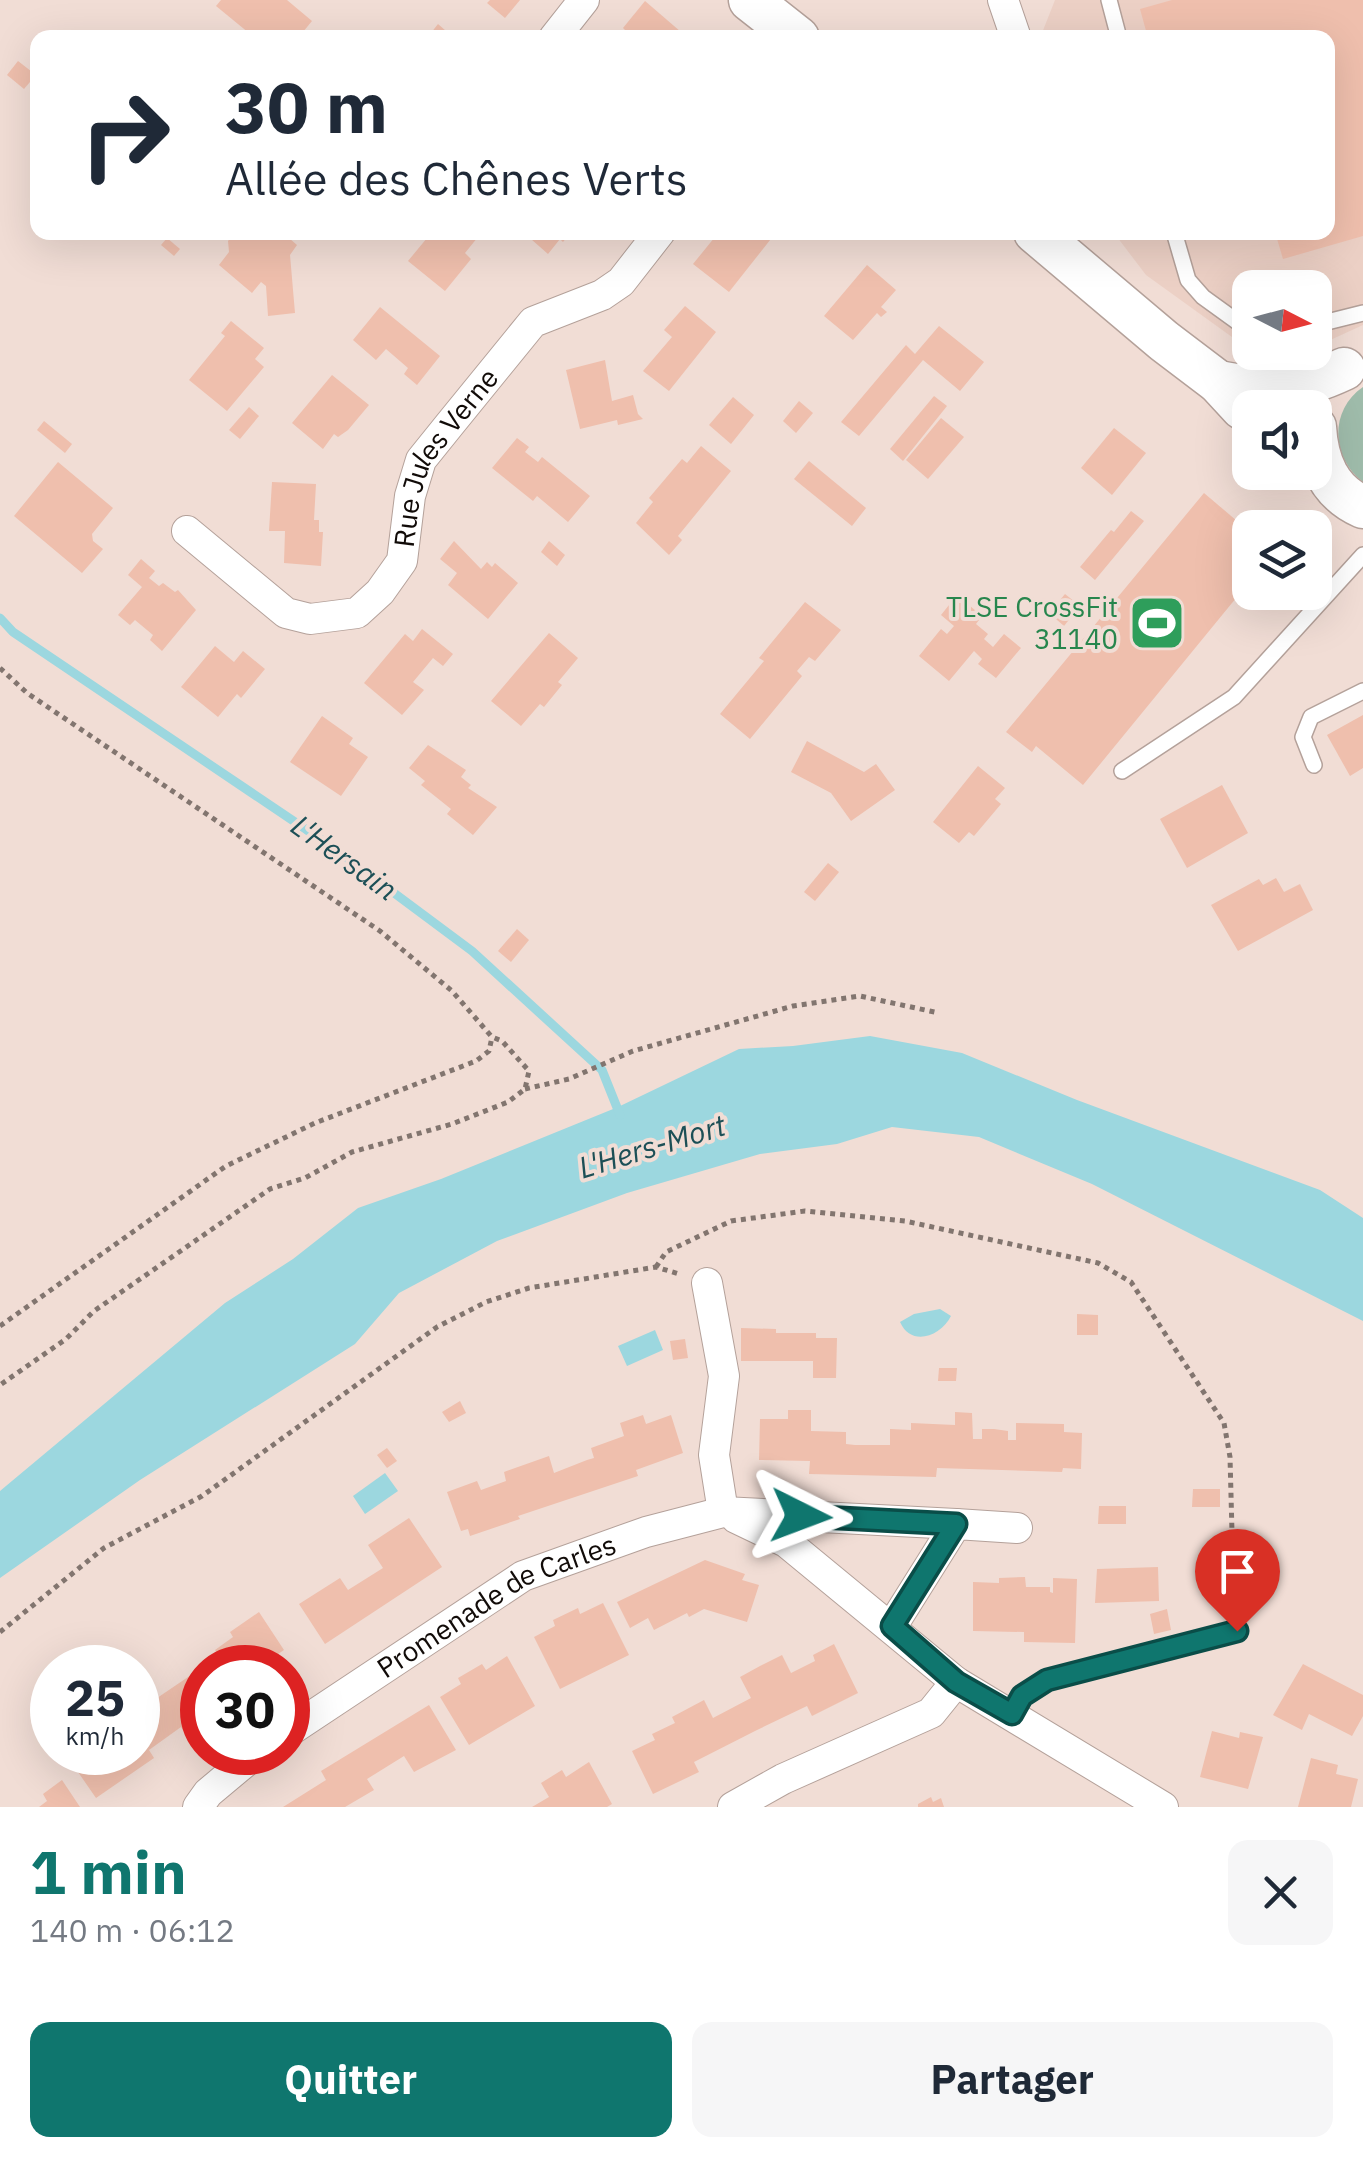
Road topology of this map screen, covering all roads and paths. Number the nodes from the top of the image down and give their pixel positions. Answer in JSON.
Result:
{"nodes":[{"id":1,"x":584,"y":0,"type":"edge"},
{"id":2,"x":750,"y":0,"type":"edge"},
{"id":3,"x":1003,"y":0,"type":"edge"},
{"id":4,"x":1109,"y":0,"type":"edge"},
{"id":5,"x":560,"y":30,"type":"edge"},
{"id":6,"x":788,"y":30,"type":"edge"},
{"id":7,"x":1013,"y":30,"type":"edge"},
{"id":8,"x":1117,"y":30,"type":"edge"},
{"id":9,"x":654,"y":240,"type":"edge"},
{"id":10,"x":1052,"y":240,"type":"edge"},
{"id":11,"x":1176,"y":240,"type":"edge"},
{"id":12,"x":1363,"y":313,"type":"edge"},
{"id":13,"x":1232,"y":319,"type":"edge"},
{"id":14,"x":1332,"y":321,"type":"edge"},
{"id":15,"x":1354,"y":364,"type":"edge"},
{"id":16,"x":1218,"y":382,"type":"junction"},
{"id":17,"x":1326,"y":390,"type":"edge"},
{"id":18,"x":1232,"y":397,"type":"edge"},
{"id":19,"x":1332,"y":483,"type":"edge"},
{"id":20,"x":1363,"y":507,"type":"edge"},
{"id":21,"x":187,"y":530,"type":"dead end"},
{"id":22,"x":1363,"y":555,"type":"edge"},
{"id":23,"x":0,"y":668,"type":"edge"},
{"id":24,"x":1363,"y":692,"type":"edge"},
{"id":25,"x":1314,"y":766,"type":"dead end"},
{"id":26,"x":1122,"y":771,"type":"dead end"},
{"id":27,"x":939,"y":1013,"type":"dead end"},
{"id":28,"x":492,"y":1037,"type":"junction"},
{"id":29,"x":525,"y":1089,"type":"junction"},
{"id":30,"x":707,"y":1282,"type":"dead end"},
{"id":31,"x":0,"y":1326,"type":"edge"},
{"id":32,"x":0,"y":1385,"type":"edge"},
{"id":33,"x":723,"y":1512,"type":"junction"},
{"id":34,"x":956,"y":1524,"type":"junction"},
{"id":35,"x":1017,"y":1528,"type":"dead end"},
{"id":36,"x":892,"y":1626,"type":"junction"},
{"id":37,"x":1237,"y":1631,"type":"joint"},
{"id":38,"x":0,"y":1632,"type":"edge"},
{"id":39,"x":956,"y":1682,"type":"junction"},
{"id":40,"x":1012,"y":1714,"type":"junction"},
{"id":41,"x":310,"y":1717,"type":"edge"},
{"id":42,"x":230,"y":1775,"type":"edge"},
{"id":43,"x":198,"y":1807,"type":"edge"},
{"id":44,"x":733,"y":1807,"type":"edge"},
{"id":45,"x":1163,"y":1807,"type":"edge"}],
"edges":[{"from":1,"to":5,"type":"street"},
{"from":2,"to":6,"type":"main road"},
{"from":3,"to":7,"type":"street"},
{"from":4,"to":8,"type":"lane"},
{"from":9,"to":21,"type":"street","name":"Rue Jules Verne"},
{"from":10,"to":16,"type":"main road"},
{"from":11,"to":13,"type":"lane"},
{"from":12,"to":14,"type":"lane"},
{"from":15,"to":16,"type":"main road"},
{"from":15,"to":17,"type":"main road"},
{"from":16,"to":18,"type":"main road"},
{"from":19,"to":20,"type":"main road"},
{"from":22,"to":26,"type":"lane"},
{"from":23,"to":28,"type":"path"},
{"from":24,"to":25,"type":"lane"},
{"from":27,"to":29,"type":"path"},
{"from":28,"to":29,"type":"path"},
{"from":28,"to":31,"type":"path"},
{"from":29,"to":32,"type":"path"},
{"from":30,"to":33,"type":"street"},
{"from":33,"to":34,"type":"street","name":"Promenade de Carles"},
{"from":33,"to":36,"type":"street"},
{"from":33,"to":41,"type":"street","name":"Promenade de Carles"},
{"from":34,"to":35,"type":"street","name":"Promenade de Carles"},
{"from":34,"to":36,"type":"street"},
{"from":36,"to":39,"type":"street"},
{"from":37,"to":38,"type":"path"},
{"from":37,"to":40,"type":"lane"},
{"from":39,"to":40,"type":"street"},
{"from":39,"to":44,"type":"street"},
{"from":40,"to":45,"type":"street"},
{"from":42,"to":43,"type":"street"}]}
